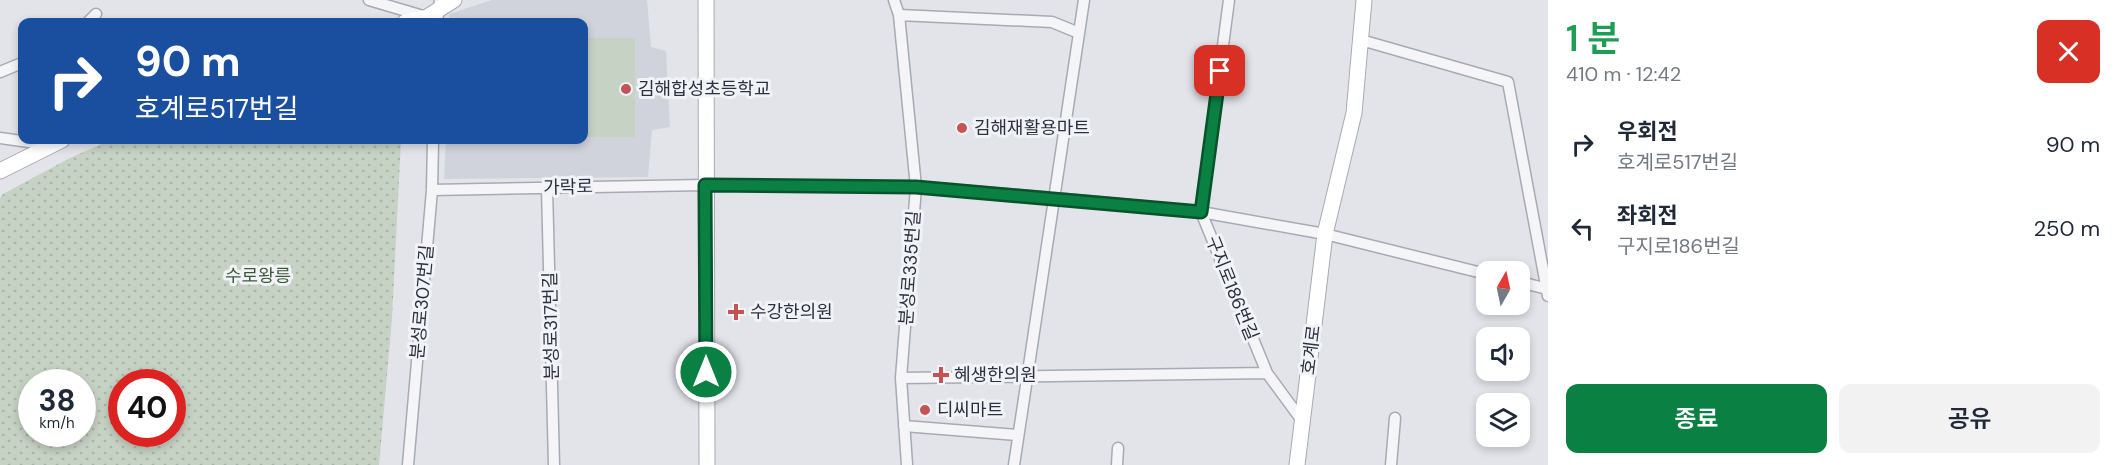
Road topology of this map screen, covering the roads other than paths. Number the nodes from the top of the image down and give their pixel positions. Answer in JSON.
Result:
{"nodes":[{"id":1,"x":369,"y":0,"type":"edge"},
{"id":2,"x":454,"y":0,"type":"edge"},
{"id":3,"x":706,"y":0,"type":"edge"},
{"id":4,"x":894,"y":0,"type":"edge"},
{"id":5,"x":1084,"y":0,"type":"edge"},
{"id":6,"x":1229,"y":0,"type":"edge"},
{"id":7,"x":1364,"y":0,"type":"edge"},
{"id":8,"x":436,"y":12,"type":"edge"},
{"id":9,"x":96,"y":14,"type":"dead end"},
{"id":10,"x":899,"y":15,"type":"junction"},
{"id":11,"x":92,"y":18,"type":"edge"},
{"id":12,"x":417,"y":18,"type":"edge"},
{"id":13,"x":1079,"y":33,"type":"junction"},
{"id":14,"x":1361,"y":40,"type":"junction"},
{"id":15,"x":18,"y":65,"type":"edge"},
{"id":16,"x":0,"y":72,"type":"edge"},
{"id":17,"x":0,"y":138,"type":"edge"},
{"id":18,"x":18,"y":139,"type":"edge"},
{"id":19,"x":52,"y":144,"type":"edge"},
{"id":20,"x":433,"y":144,"type":"edge"},
{"id":21,"x":0,"y":168,"type":"edge"},
{"id":22,"x":705,"y":185,"type":"junction"},
{"id":23,"x":916,"y":187,"type":"junction"},
{"id":24,"x":547,"y":188,"type":"junction"},
{"id":25,"x":432,"y":190,"type":"junction"},
{"id":26,"x":1054,"y":198,"type":"junction"},
{"id":27,"x":1201,"y":212,"type":"junction"},
{"id":28,"x":1325,"y":234,"type":"junction"},
{"id":29,"x":1476,"y":272,"type":"edge"},
{"id":30,"x":1530,"y":286,"type":"edge"},
{"id":31,"x":1548,"y":293,"type":"edge"},
{"id":32,"x":1267,"y":373,"type":"junction"},
{"id":33,"x":901,"y":378,"type":"junction"},
{"id":34,"x":1028,"y":378,"type":"junction"},
{"id":35,"x":1395,"y":418,"type":"dead end"},
{"id":36,"x":1302,"y":422,"type":"junction"},
{"id":37,"x":904,"y":426,"type":"junction"},
{"id":38,"x":1017,"y":435,"type":"junction"},
{"id":39,"x":1118,"y":448,"type":"dead end"},
{"id":40,"x":408,"y":465,"type":"edge"},
{"id":41,"x":554,"y":465,"type":"edge"},
{"id":42,"x":707,"y":465,"type":"edge"},
{"id":43,"x":907,"y":465,"type":"edge"},
{"id":44,"x":1014,"y":465,"type":"edge"},
{"id":45,"x":1117,"y":465,"type":"edge"},
{"id":46,"x":1297,"y":465,"type":"edge"},
{"id":47,"x":1391,"y":465,"type":"edge"}],
"edges":[{"from":1,"to":8,"type":"street"},
{"from":2,"to":8,"type":"street"},
{"from":3,"to":22,"type":"street"},
{"from":4,"to":10,"type":"street","name":"분성로335번길"},
{"from":5,"to":13,"type":"street"},
{"from":6,"to":27,"type":"street","name":"구지로186번길"},
{"from":7,"to":14,"type":"street","name":"호계로"},
{"from":8,"to":12,"type":"street"},
{"from":9,"to":11,"type":"street"},
{"from":10,"to":13,"type":"street"},
{"from":10,"to":23,"type":"street","name":"분성로335번길"},
{"from":13,"to":26,"type":"street"},
{"from":14,"to":28,"type":"street","name":"호계로"},
{"from":14,"to":31,"type":"street"},
{"from":15,"to":16,"type":"street"},
{"from":17,"to":18,"type":"street"},
{"from":19,"to":21,"type":"street"},
{"from":20,"to":25,"type":"street","name":"분성로307번길"},
{"from":22,"to":23,"type":"street","name":"가락로"},
{"from":22,"to":24,"type":"street","name":"가락로"},
{"from":22,"to":42,"type":"street"},
{"from":23,"to":26,"type":"street","name":"가락로"},
{"from":23,"to":33,"type":"street","name":"분성로335번길"},
{"from":24,"to":25,"type":"street","name":"가락로"},
{"from":24,"to":41,"type":"street","name":"분성로317번길"},
{"from":25,"to":40,"type":"street","name":"분성로307번길"},
{"from":26,"to":27,"type":"street","name":"가락로"},
{"from":26,"to":34,"type":"street"},
{"from":27,"to":28,"type":"street","name":"가락로"},
{"from":27,"to":32,"type":"street","name":"구지로186번길"},
{"from":28,"to":29,"type":"street"},
{"from":28,"to":36,"type":"street","name":"호계로"},
{"from":30,"to":31,"type":"street"},
{"from":32,"to":34,"type":"street"},
{"from":32,"to":36,"type":"street","name":"구지로186번길"},
{"from":33,"to":34,"type":"street"},
{"from":33,"to":37,"type":"street","name":"분성로335번길"},
{"from":34,"to":38,"type":"street"},
{"from":35,"to":47,"type":"street"},
{"from":36,"to":46,"type":"street","name":"호계로"},
{"from":37,"to":38,"type":"street"},
{"from":37,"to":43,"type":"street","name":"분성로335번길"},
{"from":38,"to":44,"type":"street"},
{"from":39,"to":45,"type":"street"}]}
